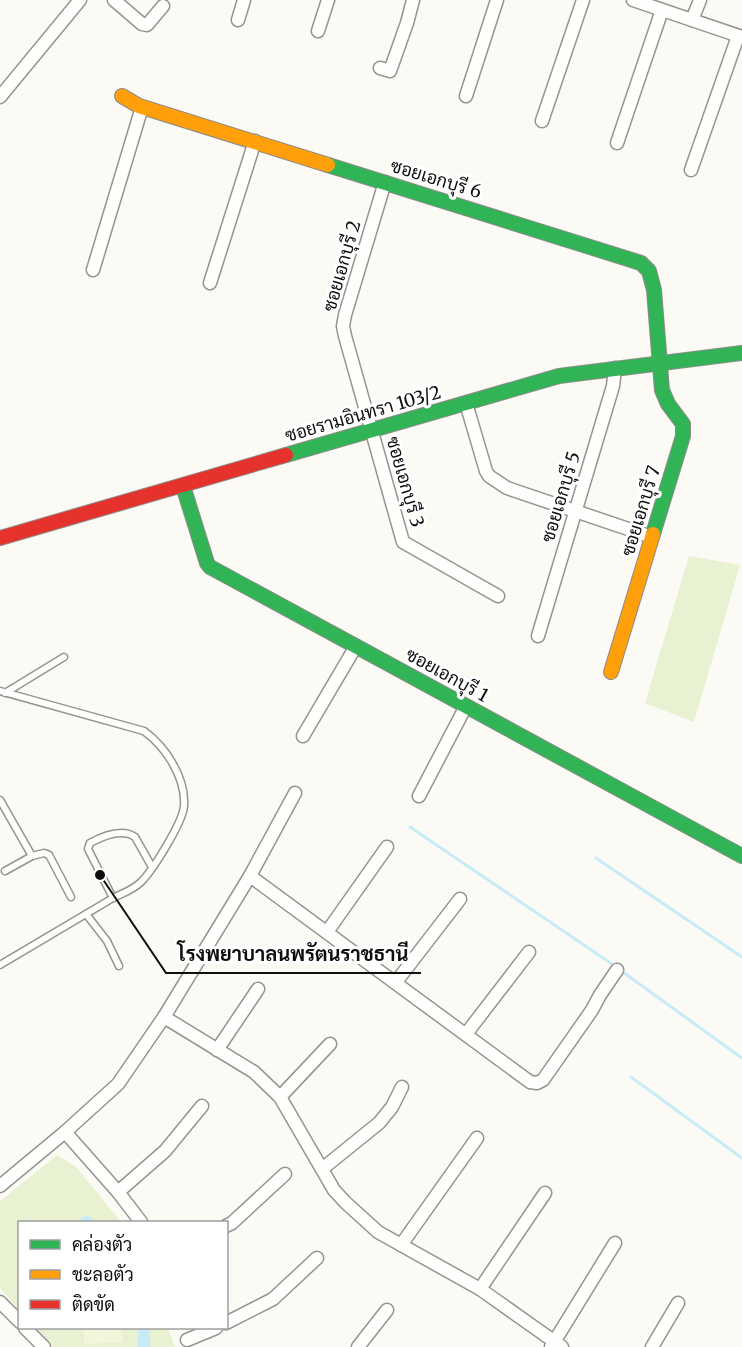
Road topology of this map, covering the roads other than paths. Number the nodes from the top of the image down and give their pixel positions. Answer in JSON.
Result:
{"nodes":[{"id":1,"x":80,"y":0,"type":"edge"},
{"id":2,"x":114,"y":0,"type":"edge"},
{"id":3,"x":244,"y":0,"type":"edge"},
{"id":4,"x":328,"y":0,"type":"edge"},
{"id":5,"x":412,"y":0,"type":"edge"},
{"id":6,"x":497,"y":0,"type":"edge"},
{"id":7,"x":583,"y":0,"type":"edge"},
{"id":8,"x":633,"y":0,"type":"edge"},
{"id":9,"x":700,"y":0,"type":"edge"},
{"id":10,"x":163,"y":6,"type":"dead end"},
{"id":11,"x":662,"y":10,"type":"junction"},
{"id":12,"x":238,"y":20,"type":"dead end"},
{"id":13,"x":692,"y":20,"type":"junction"},
{"id":14,"x":318,"y":31,"type":"dead end"},
{"id":15,"x":740,"y":36,"type":"edge"},
{"id":16,"x":380,"y":68,"type":"dead end"},
{"id":17,"x":122,"y":96,"type":"dead end"},
{"id":18,"x":466,"y":96,"type":"dead end"},
{"id":19,"x":0,"y":97,"type":"edge"},
{"id":20,"x":142,"y":107,"type":"junction"},
{"id":21,"x":542,"y":121,"type":"dead end"},
{"id":22,"x":255,"y":141,"type":"junction"},
{"id":23,"x":617,"y":143,"type":"dead end"},
{"id":24,"x":691,"y":170,"type":"dead end"},
{"id":25,"x":385,"y":182,"type":"junction"},
{"id":26,"x":93,"y":270,"type":"dead end"},
{"id":27,"x":210,"y":283,"type":"dead end"},
{"id":28,"x":742,"y":352,"type":"edge"},
{"id":29,"x":661,"y":362,"type":"junction"},
{"id":30,"x":615,"y":368,"type":"junction"},
{"id":31,"x":466,"y":403,"type":"junction"},
{"id":32,"x":372,"y":431,"type":"junction"},
{"id":33,"x":183,"y":486,"type":"junction"},
{"id":34,"x":576,"y":511,"type":"junction"},
{"id":35,"x":652,"y":537,"type":"junction"},
{"id":36,"x":0,"y":538,"type":"edge"},
{"id":37,"x":498,"y":596,"type":"dead end"},
{"id":38,"x":538,"y":636,"type":"dead end"},
{"id":39,"x":356,"y":646,"type":"junction"},
{"id":40,"x":64,"y":657,"type":"dead end"},
{"id":41,"x":611,"y":672,"type":"dead end"},
{"id":42,"x":2,"y":692,"type":"edge"},
{"id":43,"x":466,"y":706,"type":"junction"},
{"id":44,"x":303,"y":736,"type":"dead end"},
{"id":45,"x":295,"y":793,"type":"dead end"},
{"id":46,"x":419,"y":796,"type":"dead end"},
{"id":47,"x":0,"y":800,"type":"edge"},
{"id":48,"x":387,"y":847,"type":"dead end"},
{"id":49,"x":32,"y":856,"type":"junction"},
{"id":50,"x":742,"y":856,"type":"edge"},
{"id":51,"x":152,"y":867,"type":"junction"},
{"id":52,"x":5,"y":871,"type":"dead end"},
{"id":53,"x":250,"y":876,"type":"junction"},
{"id":54,"x":71,"y":897,"type":"dead end"},
{"id":55,"x":113,"y":898,"type":"junction"},
{"id":56,"x":460,"y":899,"type":"dead end"},
{"id":57,"x":86,"y":914,"type":"junction"},
{"id":58,"x":327,"y":932,"type":"junction"},
{"id":59,"x":529,"y":952,"type":"dead end"},
{"id":60,"x":0,"y":964,"type":"edge"},
{"id":61,"x":119,"y":966,"type":"dead end"},
{"id":62,"x":617,"y":970,"type":"dead end"},
{"id":63,"x":396,"y":982,"type":"junction"},
{"id":64,"x":258,"y":989,"type":"dead end"},
{"id":65,"x":164,"y":1017,"type":"junction"},
{"id":66,"x":466,"y":1034,"type":"junction"},
{"id":67,"x":330,"y":1044,"type":"dead end"},
{"id":68,"x":217,"y":1050,"type":"junction"},
{"id":69,"x":402,"y":1087,"type":"dead end"},
{"id":70,"x":280,"y":1097,"type":"junction"},
{"id":71,"x":202,"y":1106,"type":"dead end"},
{"id":72,"x":65,"y":1132,"type":"junction"},
{"id":73,"x":477,"y":1138,"type":"dead end"},
{"id":74,"x":322,"y":1169,"type":"junction"},
{"id":75,"x":285,"y":1174,"type":"dead end"},
{"id":76,"x":0,"y":1186,"type":"edge"},
{"id":77,"x":118,"y":1192,"type":"junction"},
{"id":78,"x":545,"y":1193,"type":"dead end"},
{"id":79,"x":140,"y":1221,"type":"edge"},
{"id":80,"x":228,"y":1224,"type":"edge"},
{"id":81,"x":615,"y":1243,"type":"dead end"},
{"id":82,"x":401,"y":1245,"type":"junction"},
{"id":83,"x":317,"y":1258,"type":"dead end"},
{"id":84,"x":480,"y":1288,"type":"junction"},
{"id":85,"x":0,"y":1302,"type":"edge"},
{"id":86,"x":678,"y":1303,"type":"dead end"},
{"id":87,"x":387,"y":1310,"type":"dead end"},
{"id":88,"x":18,"y":1320,"type":"edge"},
{"id":89,"x":228,"y":1322,"type":"edge"},
{"id":90,"x":26,"y":1329,"type":"edge"},
{"id":91,"x":184,"y":1329,"type":"edge"},
{"id":92,"x":214,"y":1329,"type":"edge"},
{"id":93,"x":189,"y":1344,"type":"edge"},
{"id":94,"x":556,"y":1345,"type":"edge"},
{"id":95,"x":44,"y":1347,"type":"edge"},
{"id":96,"x":358,"y":1347,"type":"edge"},
{"id":97,"x":652,"y":1347,"type":"edge"}],
"edges":[{"from":1,"to":19,"type":"street"},
{"from":2,"to":10,"type":"street"},
{"from":3,"to":12,"type":"street"},
{"from":4,"to":14,"type":"street"},
{"from":5,"to":16,"type":"street"},
{"from":6,"to":18,"type":"street"},
{"from":7,"to":21,"type":"street"},
{"from":8,"to":11,"type":"street"},
{"from":9,"to":13,"type":"street"},
{"from":11,"to":13,"type":"street"},
{"from":11,"to":23,"type":"street"},
{"from":13,"to":15,"type":"street"},
{"from":15,"to":24,"type":"street"},
{"from":17,"to":20,"type":"street","name":"ซอยเอกบุรี 6"},
{"from":20,"to":22,"type":"street","name":"ซอยเอกบุรี 6"},
{"from":20,"to":26,"type":"street"},
{"from":22,"to":25,"type":"street","name":"ซอยเอกบุรี 6"},
{"from":22,"to":27,"type":"street"},
{"from":25,"to":29,"type":"street","name":"ซอยเอกบุรี 6"},
{"from":25,"to":32,"type":"street","name":"ซอยเอกบุรี 2"},
{"from":28,"to":29,"type":"street","name":"ซอยรามอินทรา 103/2"},
{"from":29,"to":30,"type":"street","name":"ซอยรามอินทรา 103/2"},
{"from":29,"to":35,"type":"street","name":"ซอยเอกบุรี 7"},
{"from":30,"to":31,"type":"street","name":"ซอยรามอินทรา 103/2"},
{"from":30,"to":34,"type":"street","name":"ซอยเอกบุรี 5"},
{"from":31,"to":32,"type":"street","name":"ซอยรามอินทรา 103/2"},
{"from":31,"to":34,"type":"street"},
{"from":32,"to":33,"type":"street","name":"ซอยรามอินทรา 103/2"},
{"from":32,"to":37,"type":"street","name":"ซอยเอกบุรี 3"},
{"from":33,"to":36,"type":"street","name":"ซอยรามอินทรา 103/2"},
{"from":33,"to":39,"type":"street","name":"ซอยเอกบุรี 1"},
{"from":34,"to":35,"type":"street"},
{"from":34,"to":38,"type":"street","name":"ซอยเอกบุรี 5"},
{"from":35,"to":41,"type":"street","name":"ซอยเอกบุรี 7"},
{"from":39,"to":43,"type":"street","name":"ซอยเอกบุรี 1"},
{"from":39,"to":44,"type":"street"},
{"from":40,"to":42,"type":"lane"},
{"from":42,"to":51,"type":"lane"},
{"from":43,"to":46,"type":"street"},
{"from":43,"to":50,"type":"street","name":"ซอยเอกบุรี 1"},
{"from":45,"to":53,"type":"street"},
{"from":47,"to":49,"type":"lane"},
{"from":48,"to":58,"type":"street"},
{"from":49,"to":52,"type":"lane"},
{"from":49,"to":54,"type":"lane"},
{"from":51,"to":55,"type":"lane"},
{"from":51,"to":55,"type":"lane"},
{"from":53,"to":58,"type":"street"},
{"from":53,"to":65,"type":"street"},
{"from":55,"to":57,"type":"lane"},
{"from":56,"to":63,"type":"street"},
{"from":57,"to":60,"type":"lane"},
{"from":57,"to":61,"type":"lane"},
{"from":58,"to":63,"type":"street"},
{"from":59,"to":66,"type":"street"},
{"from":62,"to":66,"type":"street"},
{"from":63,"to":66,"type":"street"},
{"from":64,"to":68,"type":"street"},
{"from":65,"to":68,"type":"street"},
{"from":65,"to":72,"type":"street"},
{"from":67,"to":70,"type":"street"},
{"from":68,"to":70,"type":"street"},
{"from":69,"to":74,"type":"street"},
{"from":70,"to":74,"type":"street"},
{"from":71,"to":77,"type":"street"},
{"from":72,"to":76,"type":"street"},
{"from":72,"to":77,"type":"street"},
{"from":73,"to":82,"type":"street"},
{"from":74,"to":82,"type":"street"},
{"from":75,"to":80,"type":"street"},
{"from":77,"to":79,"type":"street"},
{"from":78,"to":84,"type":"street"},
{"from":81,"to":94,"type":"street"},
{"from":82,"to":84,"type":"street"},
{"from":83,"to":89,"type":"street"},
{"from":84,"to":94,"type":"street"},
{"from":85,"to":88,"type":"street"},
{"from":86,"to":97,"type":"street"},
{"from":87,"to":96,"type":"street"},
{"from":90,"to":95,"type":"street"},
{"from":91,"to":93,"type":"street"},
{"from":92,"to":93,"type":"street"}]}
